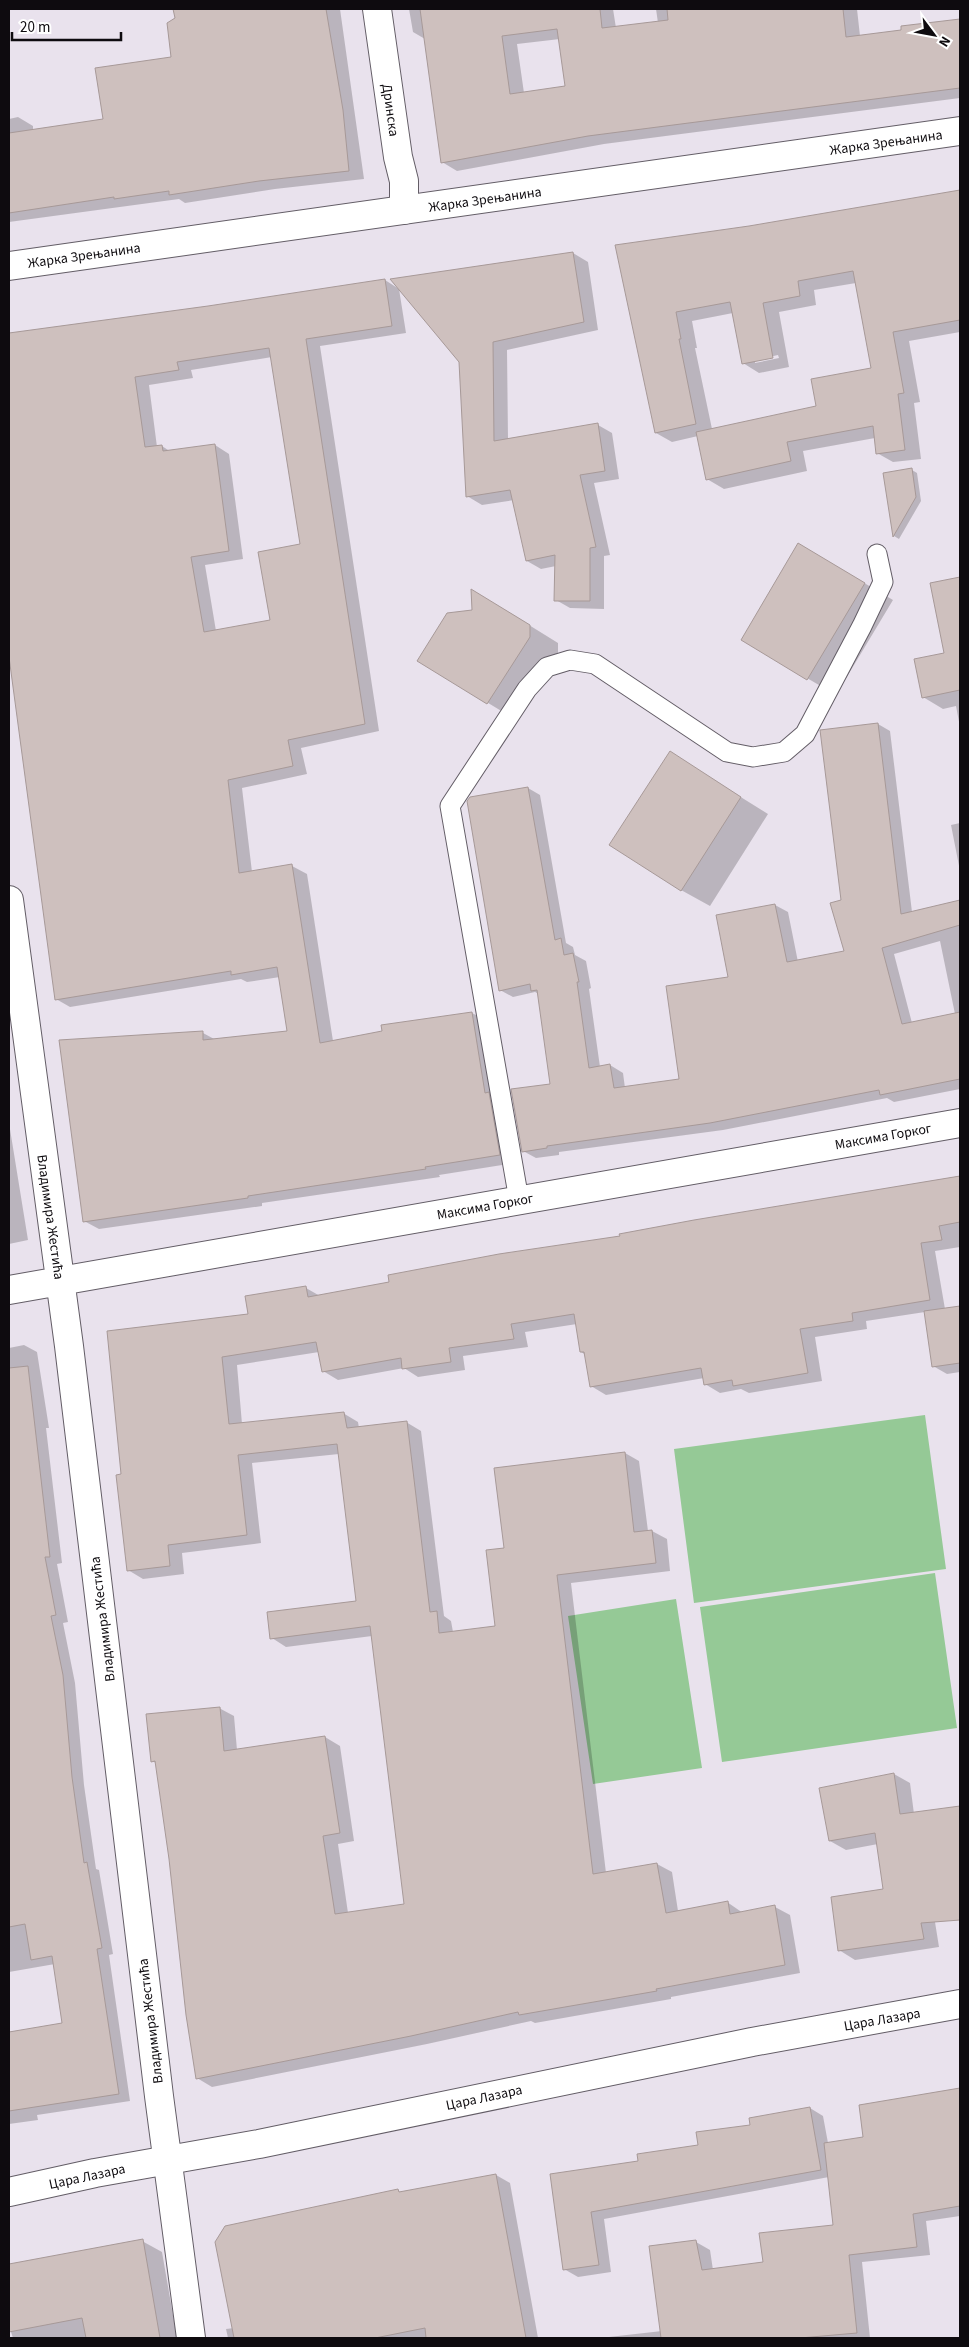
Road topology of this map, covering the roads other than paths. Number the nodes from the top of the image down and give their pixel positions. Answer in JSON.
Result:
{"nodes":[{"id":1,"x":377,"y":9,"type":"edge"},
{"id":2,"x":960,"y":131,"type":"edge"},
{"id":3,"x":404,"y":210,"type":"junction"},
{"id":4,"x":9,"y":266,"type":"edge"},
{"id":5,"x":876,"y":554,"type":"dead end"},
{"id":6,"x":9,"y":900,"type":"edge"},
{"id":7,"x":960,"y":1122,"type":"edge"},
{"id":8,"x":519,"y":1200,"type":"junction"},
{"id":9,"x":60,"y":1281,"type":"junction"},
{"id":10,"x":9,"y":1290,"type":"edge"},
{"id":11,"x":960,"y":2004,"type":"edge"},
{"id":12,"x":167,"y":2160,"type":"junction"},
{"id":13,"x":9,"y":2192,"type":"edge"},
{"id":14,"x":191,"y":2338,"type":"edge"}],
"edges":[{"from":1,"to":3,"type":"street","name":"Дринска"},
{"from":2,"to":3,"type":"street","name":"Жарка Зрењанина"},
{"from":3,"to":4,"type":"street","name":"Жарка Зрењанина"},
{"from":5,"to":8,"type":"lane"},
{"from":6,"to":9,"type":"street","name":"Владимира Жестића"},
{"from":7,"to":8,"type":"street","name":"Максима Горког"},
{"from":8,"to":9,"type":"street","name":"Максима Горког"},
{"from":9,"to":10,"type":"street","name":"Максима Горког"},
{"from":9,"to":12,"type":"street","name":"Владимира Жестића"},
{"from":11,"to":12,"type":"street","name":"Цара Лазара"},
{"from":12,"to":13,"type":"street","name":"Цара Лазара"},
{"from":12,"to":14,"type":"street","name":"Владимира Жестића"}]}
